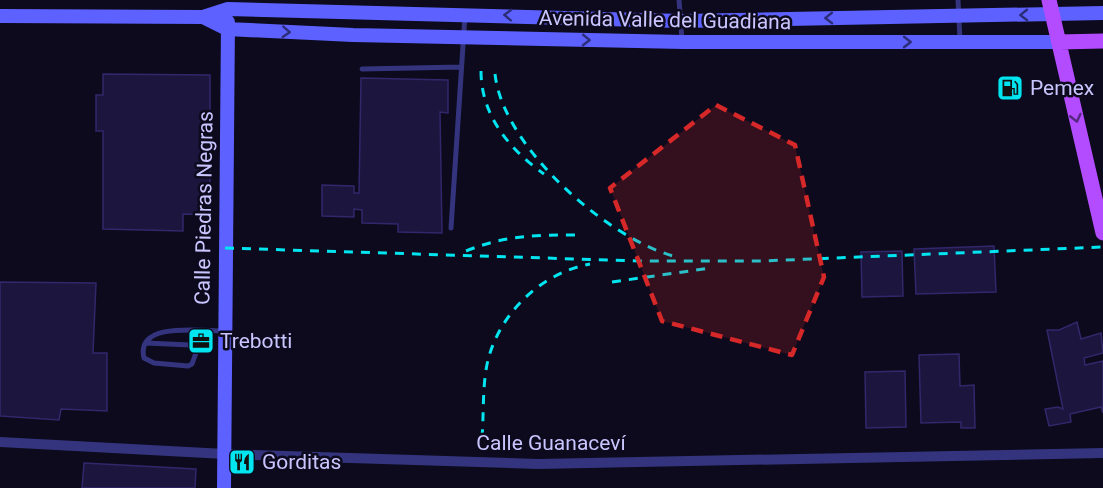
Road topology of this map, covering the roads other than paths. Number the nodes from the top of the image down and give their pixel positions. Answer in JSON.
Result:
{"nodes":[{"id":1,"x":680,"y":0,"type":"edge"},
{"id":2,"x":958,"y":0,"type":"edge"},
{"id":3,"x":228,"y":4,"type":"edge"},
{"id":4,"x":1050,"y":7,"type":"edge"},
{"id":5,"x":355,"y":11,"type":"junction"},
{"id":6,"x":465,"y":13,"type":"junction"},
{"id":7,"x":1103,"y":13,"type":"edge"},
{"id":8,"x":0,"y":16,"type":"edge"},
{"id":9,"x":960,"y":16,"type":"junction"},
{"id":10,"x":203,"y":17,"type":"junction"},
{"id":11,"x":682,"y":21,"type":"junction"},
{"id":12,"x":227,"y":29,"type":"junction"},
{"id":13,"x":353,"y":35,"type":"junction"},
{"id":14,"x":463,"y":38,"type":"junction"},
{"id":15,"x":1103,"y":41,"type":"edge"},
{"id":16,"x":682,"y":42,"type":"junction"},
{"id":17,"x":960,"y":42,"type":"junction"},
{"id":18,"x":1059,"y":42,"type":"junction"},
{"id":19,"x":461,"y":68,"type":"junction"},
{"id":20,"x":362,"y":69,"type":"dead end"},
{"id":21,"x":451,"y":228,"type":"dead end"},
{"id":22,"x":1103,"y":233,"type":"edge"},
{"id":23,"x":224,"y":331,"type":"junction"},
{"id":24,"x":146,"y":343,"type":"junction"},
{"id":25,"x":0,"y":442,"type":"edge"},
{"id":26,"x":225,"y":453,"type":"junction"},
{"id":27,"x":1103,"y":453,"type":"edge"},
{"id":28,"x":224,"y":488,"type":"edge"}],
"edges":[{"from":1,"to":11,"type":"lane"},
{"from":2,"to":9,"type":"lane"},
{"from":3,"to":5,"type":"main road","name":"Avenida Valle del Guadiana"},
{"from":3,"to":10,"type":"main road","name":"Avenida Valle del Guadiana"},
{"from":3,"to":12,"type":"main road","name":"Calle Piedras Negras"},
{"from":4,"to":7,"type":"main road","name":"Avenida Valle del Guadiana"},
{"from":4,"to":9,"type":"main road","name":"Avenida Valle del Guadiana","one_way":true},
{"from":4,"to":18,"type":"main road"},
{"from":5,"to":6,"type":"main road","name":"Avenida Valle del Guadiana"},
{"from":5,"to":13,"type":"main road"},
{"from":11,"to":6,"type":"main road","name":"Avenida Valle del Guadiana","one_way":true},
{"from":6,"to":14,"type":"lane"},
{"from":8,"to":10,"type":"main road"},
{"from":9,"to":11,"type":"main road","name":"Avenida Valle del Guadiana","one_way":true},
{"from":9,"to":17,"type":"lane"},
{"from":10,"to":12,"type":"main road"},
{"from":11,"to":16,"type":"lane"},
{"from":12,"to":13,"type":"main road","name":"Avenida Valle del Guadiana","one_way":true},
{"from":12,"to":23,"type":"main road","name":"Calle Piedras Negras"},
{"from":13,"to":14,"type":"main road","name":"Avenida Valle del Guadiana"},
{"from":14,"to":16,"type":"main road","name":"Avenida Valle del Guadiana","one_way":true},
{"from":14,"to":19,"type":"lane"},
{"from":15,"to":18,"type":"main road","name":"Avenida Valle del Guadiana"},
{"from":16,"to":17,"type":"main road","name":"Avenida Valle del Guadiana","one_way":true},
{"from":17,"to":18,"type":"main road","name":"Avenida Valle del Guadiana"},
{"from":18,"to":22,"type":"main road","one_way":true},
{"from":19,"to":20,"type":"lane"},
{"from":19,"to":21,"type":"lane"},
{"from":23,"to":24,"type":"lane"},
{"from":23,"to":26,"type":"main road","name":"Calle Piedras Negras"},
{"from":24,"to":24,"type":"lane"},
{"from":25,"to":26,"type":"street","name":"Calle Guanaceví"},
{"from":26,"to":27,"type":"street","name":"Calle Guanaceví"},
{"from":26,"to":28,"type":"main road","name":"Calle Piedras Negras"}]}
